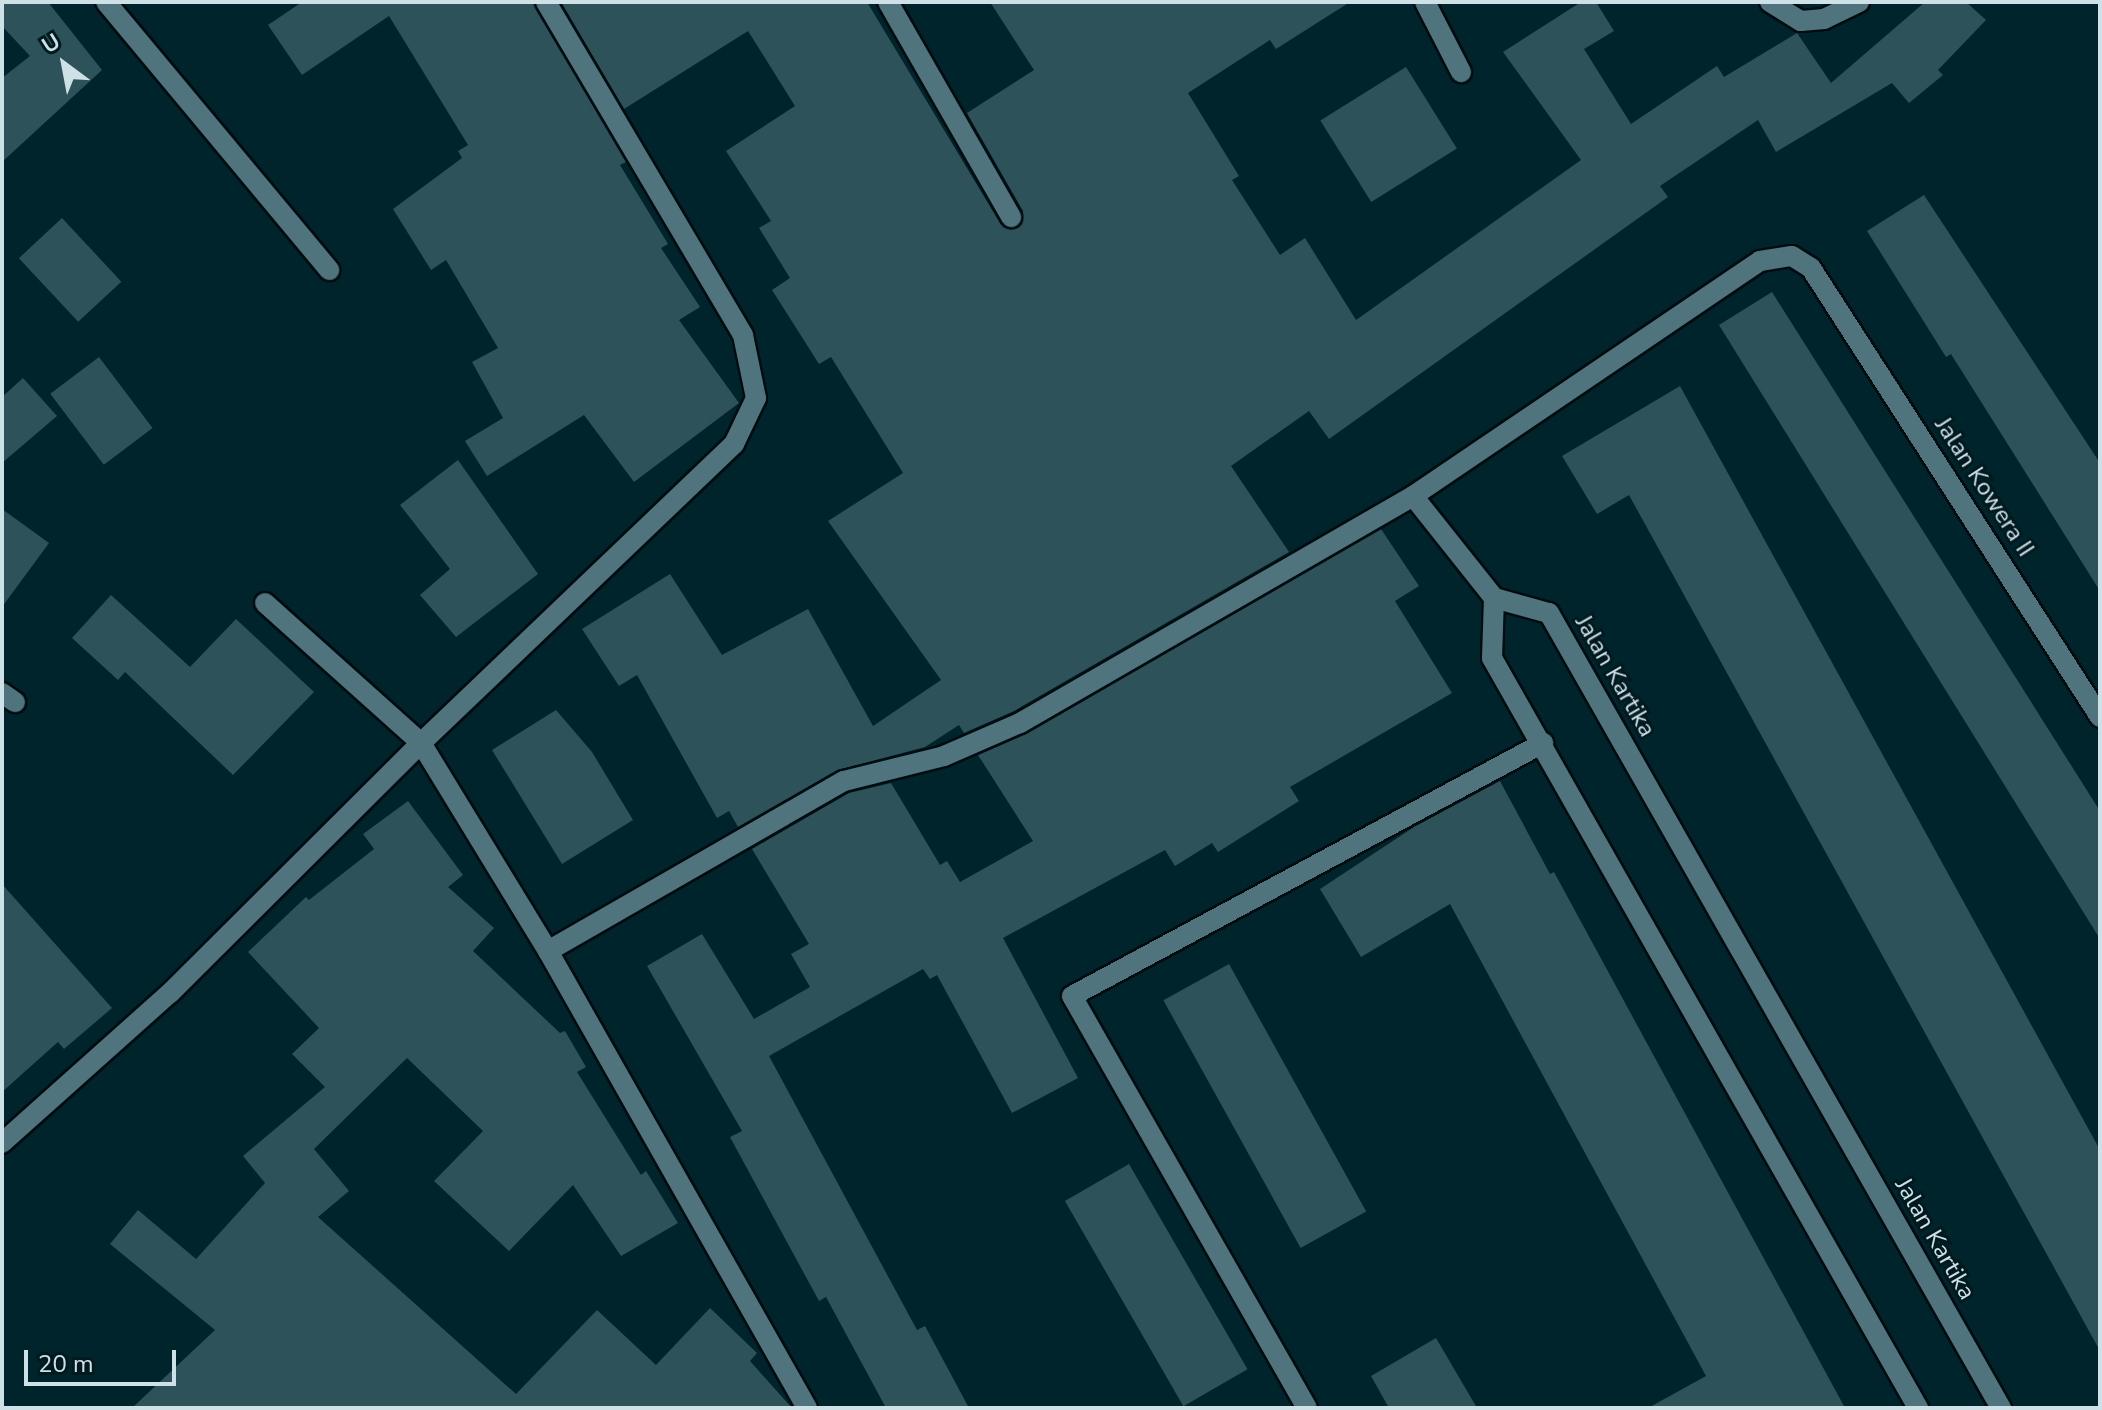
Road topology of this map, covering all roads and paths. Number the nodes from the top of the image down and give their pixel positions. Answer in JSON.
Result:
{"nodes":[{"id":1,"x":106,"y":2,"type":"edge"},
{"id":2,"x":546,"y":2,"type":"edge"},
{"id":3,"x":888,"y":2,"type":"edge"},
{"id":4,"x":1425,"y":2,"type":"edge"},
{"id":5,"x":1770,"y":2,"type":"edge"},
{"id":6,"x":1859,"y":2,"type":"edge"},
{"id":7,"x":1461,"y":72,"type":"dead end"},
{"id":8,"x":1011,"y":217,"type":"dead end"},
{"id":9,"x":329,"y":270,"type":"dead end"},
{"id":10,"x":1413,"y":496,"type":"junction"},
{"id":11,"x":1494,"y":598,"type":"junction"},
{"id":12,"x":265,"y":603,"type":"dead end"},
{"id":13,"x":2100,"y":717,"type":"edge"},
{"id":14,"x":421,"y":743,"type":"junction"},
{"id":15,"x":1543,"y":743,"type":"junction"},
{"id":16,"x":548,"y":951,"type":"junction"},
{"id":17,"x":2,"y":1143,"type":"edge"},
{"id":18,"x":807,"y":1408,"type":"edge"},
{"id":19,"x":1307,"y":1408,"type":"edge"},
{"id":20,"x":1918,"y":1408,"type":"edge"},
{"id":21,"x":2001,"y":1408,"type":"edge"}],
"edges":[{"from":1,"to":9,"type":"street"},
{"from":2,"to":14,"type":"street"},
{"from":3,"to":8,"type":"street"},
{"from":4,"to":7,"type":"street"},
{"from":5,"to":6,"type":"street"},
{"from":10,"to":11,"type":"street"},
{"from":10,"to":13,"type":"street","name":"Jalan Kowera II"},
{"from":10,"to":16,"type":"street"},
{"from":11,"to":15,"type":"street"},
{"from":11,"to":21,"type":"street","name":"Jalan Kartika"},
{"from":12,"to":14,"type":"street"},
{"from":14,"to":16,"type":"street"},
{"from":14,"to":17,"type":"street"},
{"from":15,"to":19,"type":"street"},
{"from":15,"to":20,"type":"street"},
{"from":16,"to":18,"type":"street"}]}
